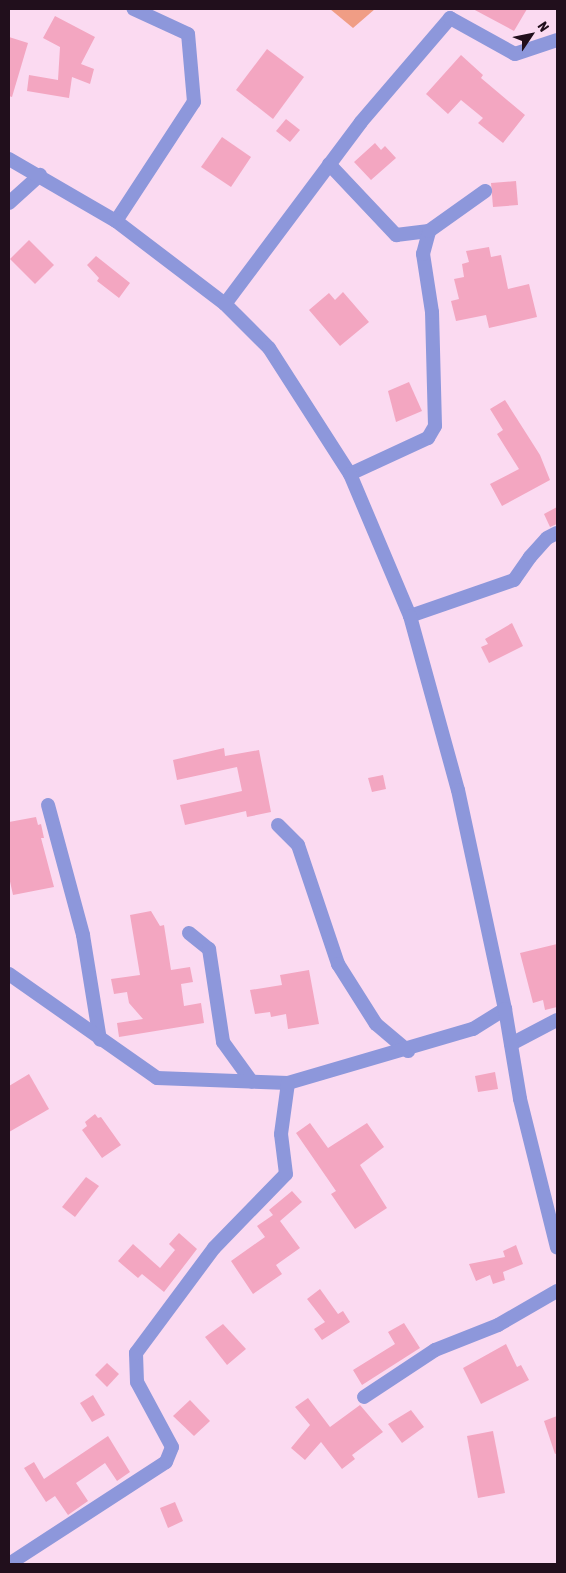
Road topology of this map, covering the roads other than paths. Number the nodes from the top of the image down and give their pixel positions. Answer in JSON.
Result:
{"nodes":[{"id":1,"x":134,"y":9,"type":"edge"},
{"id":2,"x":557,"y":40,"type":"edge"},
{"id":3,"x":9,"y":159,"type":"edge"},
{"id":4,"x":330,"y":164,"type":"junction"},
{"id":5,"x":40,"y":175,"type":"junction"},
{"id":6,"x":485,"y":191,"type":"dead end"},
{"id":7,"x":9,"y":203,"type":"edge"},
{"id":8,"x":116,"y":220,"type":"junction"},
{"id":9,"x":429,"y":231,"type":"junction"},
{"id":10,"x":225,"y":304,"type":"junction"},
{"id":11,"x":350,"y":474,"type":"junction"},
{"id":12,"x":557,"y":533,"type":"edge"},
{"id":13,"x":410,"y":616,"type":"junction"},
{"id":14,"x":48,"y":805,"type":"dead end"},
{"id":15,"x":278,"y":825,"type":"dead end"},
{"id":16,"x":189,"y":932,"type":"dead end"},
{"id":17,"x":9,"y":974,"type":"edge"},
{"id":18,"x":505,"y":1009,"type":"junction"},
{"id":19,"x":557,"y":1020,"type":"edge"},
{"id":20,"x":100,"y":1040,"type":"junction"},
{"id":21,"x":511,"y":1044,"type":"junction"},
{"id":22,"x":408,"y":1051,"type":"junction"},
{"id":23,"x":252,"y":1082,"type":"junction"},
{"id":24,"x":288,"y":1083,"type":"junction"},
{"id":25,"x":557,"y":1247,"type":"edge"},
{"id":26,"x":557,"y":1292,"type":"edge"},
{"id":27,"x":364,"y":1398,"type":"dead end"},
{"id":28,"x":9,"y":1564,"type":"edge"}],
"edges":[{"from":1,"to":8,"type":"street"},
{"from":2,"to":4,"type":"street"},
{"from":3,"to":5,"type":"street"},
{"from":4,"to":9,"type":"street"},
{"from":4,"to":10,"type":"street"},
{"from":5,"to":7,"type":"street"},
{"from":5,"to":8,"type":"street"},
{"from":6,"to":9,"type":"street"},
{"from":8,"to":10,"type":"street"},
{"from":9,"to":11,"type":"street"},
{"from":10,"to":11,"type":"street"},
{"from":11,"to":13,"type":"street"},
{"from":12,"to":13,"type":"street"},
{"from":13,"to":18,"type":"street"},
{"from":14,"to":20,"type":"street"},
{"from":15,"to":22,"type":"street"},
{"from":16,"to":23,"type":"street"},
{"from":17,"to":20,"type":"street"},
{"from":18,"to":21,"type":"street"},
{"from":18,"to":22,"type":"street"},
{"from":19,"to":21,"type":"street"},
{"from":20,"to":23,"type":"street"},
{"from":21,"to":25,"type":"street"},
{"from":22,"to":24,"type":"street"},
{"from":23,"to":24,"type":"street"},
{"from":24,"to":28,"type":"street"},
{"from":26,"to":27,"type":"street"}]}
